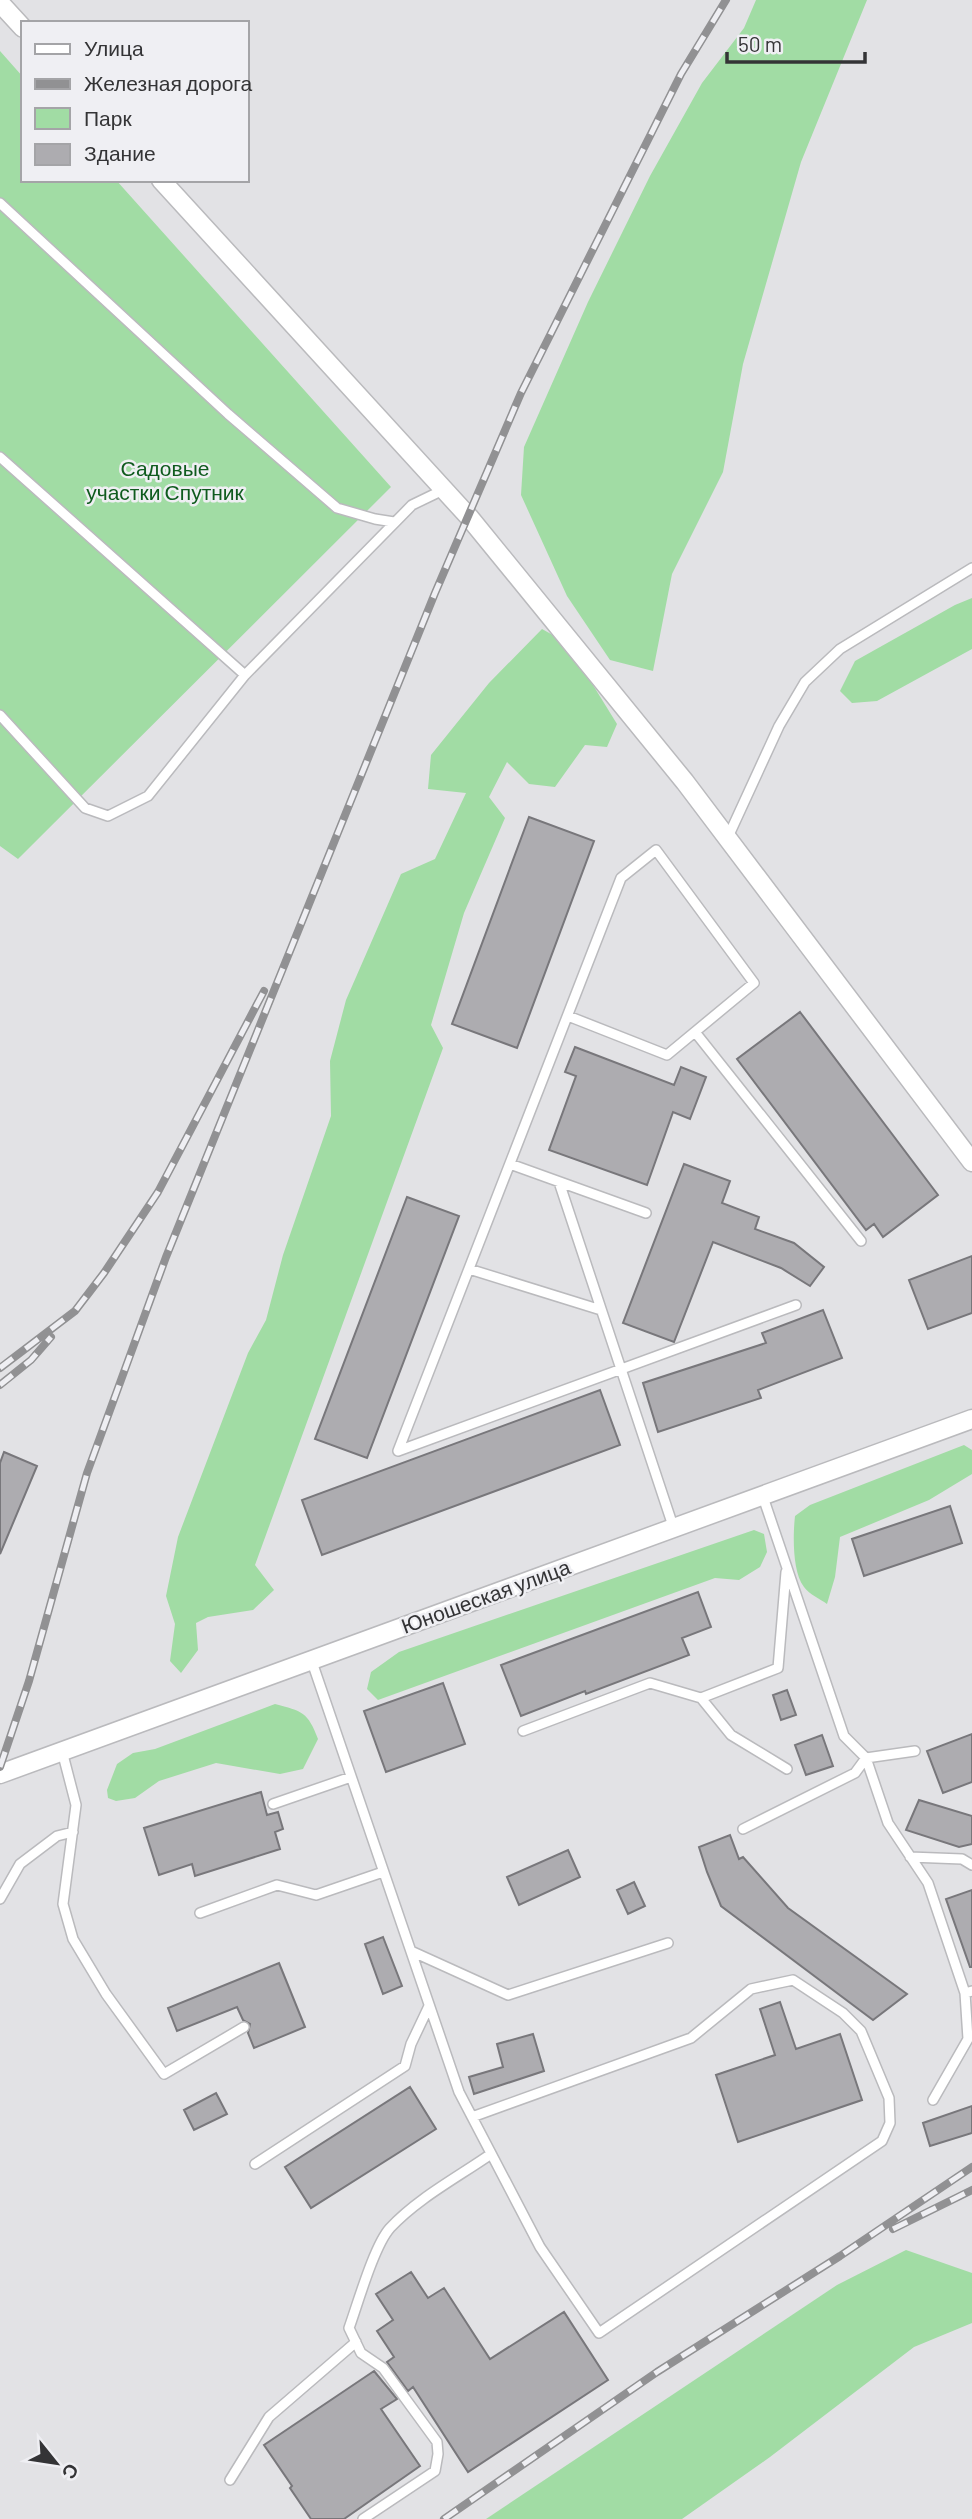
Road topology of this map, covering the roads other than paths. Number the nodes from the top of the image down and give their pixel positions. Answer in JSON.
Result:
{"nodes":[{"id":1,"x":0,"y":3,"type":"edge"},
{"id":2,"x":21,"y":26,"type":"edge"},
{"id":3,"x":163,"y":182,"type":"edge"},
{"id":4,"x":0,"y":203,"type":"edge"},
{"id":5,"x":0,"y":457,"type":"edge"},
{"id":6,"x":443,"y":490,"type":"junction"},
{"id":7,"x":394,"y":522,"type":"junction"},
{"id":8,"x":972,"y":568,"type":"edge"},
{"id":9,"x":245,"y":675,"type":"junction"},
{"id":10,"x":0,"y":715,"type":"edge"},
{"id":11,"x":727,"y":838,"type":"junction"},
{"id":12,"x":568,"y":1016,"type":"junction"},
{"id":13,"x":695,"y":1032,"type":"junction"},
{"id":14,"x":972,"y":1162,"type":"edge"},
{"id":15,"x":510,"y":1164,"type":"junction"},
{"id":16,"x":559,"y":1182,"type":"junction"},
{"id":17,"x":646,"y":1213,"type":"dead end"},
{"id":18,"x":862,"y":1241,"type":"dead end"},
{"id":19,"x":469,"y":1269,"type":"junction"},
{"id":20,"x":796,"y":1305,"type":"dead end"},
{"id":21,"x":601,"y":1310,"type":"junction"},
{"id":22,"x":620,"y":1369,"type":"junction"},
{"id":23,"x":972,"y":1419,"type":"edge"},
{"id":24,"x":763,"y":1497,"type":"junction"},
{"id":25,"x":674,"y":1529,"type":"junction"},
{"id":26,"x":787,"y":1567,"type":"junction"},
{"id":27,"x":311,"y":1659,"type":"junction"},
{"id":28,"x":701,"y":1698,"type":"junction"},
{"id":29,"x":523,"y":1731,"type":"dead end"},
{"id":30,"x":62,"y":1751,"type":"junction"},
{"id":31,"x":915,"y":1751,"type":"dead end"},
{"id":32,"x":866,"y":1758,"type":"junction"},
{"id":33,"x":788,"y":1769,"type":"dead end"},
{"id":34,"x":0,"y":1774,"type":"edge"},
{"id":35,"x":351,"y":1777,"type":"junction"},
{"id":36,"x":273,"y":1804,"type":"dead end"},
{"id":37,"x":743,"y":1829,"type":"dead end"},
{"id":38,"x":73,"y":1832,"type":"junction"},
{"id":39,"x":910,"y":1857,"type":"junction"},
{"id":40,"x":972,"y":1865,"type":"edge"},
{"id":41,"x":383,"y":1872,"type":"junction"},
{"id":42,"x":0,"y":1899,"type":"edge"},
{"id":43,"x":200,"y":1913,"type":"dead end"},
{"id":44,"x":668,"y":1943,"type":"dead end"},
{"id":45,"x":411,"y":1951,"type":"junction"},
{"id":46,"x":968,"y":1992,"type":"edge"},
{"id":47,"x":429,"y":2006,"type":"junction"},
{"id":48,"x":244,"y":2027,"type":"dead end"},
{"id":49,"x":933,"y":2100,"type":"dead end"},
{"id":50,"x":472,"y":2118,"type":"junction"},
{"id":51,"x":491,"y":2154,"type":"junction"},
{"id":52,"x":255,"y":2164,"type":"dead end"},
{"id":53,"x":356,"y":2342,"type":"junction"},
{"id":54,"x":230,"y":2480,"type":"dead end"},
{"id":55,"x":363,"y":2519,"type":"edge"}],
"edges":[{"from":1,"to":2,"type":"street"},
{"from":3,"to":6,"type":"street"},
{"from":4,"to":7,"type":"lane"},
{"from":5,"to":9,"type":"lane"},
{"from":6,"to":7,"type":"lane"},
{"from":6,"to":11,"type":"street"},
{"from":7,"to":9,"type":"lane"},
{"from":8,"to":11,"type":"lane"},
{"from":9,"to":10,"type":"lane"},
{"from":11,"to":14,"type":"street"},
{"from":12,"to":13,"type":"lane"},
{"from":12,"to":13,"type":"lane"},
{"from":12,"to":15,"type":"lane"},
{"from":13,"to":18,"type":"lane"},
{"from":15,"to":16,"type":"lane"},
{"from":15,"to":19,"type":"lane"},
{"from":16,"to":17,"type":"lane"},
{"from":16,"to":21,"type":"lane"},
{"from":19,"to":21,"type":"lane"},
{"from":19,"to":22,"type":"lane"},
{"from":20,"to":22,"type":"lane"},
{"from":21,"to":22,"type":"lane"},
{"from":22,"to":25,"type":"lane"},
{"from":23,"to":24,"type":"street","name":"Юношеская улица"},
{"from":24,"to":25,"type":"street","name":"Юношеская улица"},
{"from":24,"to":26,"type":"lane"},
{"from":25,"to":27,"type":"street","name":"Юношеская улица"},
{"from":26,"to":28,"type":"lane"},
{"from":26,"to":32,"type":"lane"},
{"from":27,"to":30,"type":"street","name":"Юношеская улица"},
{"from":27,"to":35,"type":"lane"},
{"from":28,"to":29,"type":"lane"},
{"from":28,"to":33,"type":"lane"},
{"from":30,"to":34,"type":"street","name":"Юношеская улица"},
{"from":30,"to":38,"type":"lane"},
{"from":31,"to":32,"type":"lane"},
{"from":32,"to":37,"type":"lane"},
{"from":32,"to":39,"type":"lane"},
{"from":35,"to":36,"type":"lane"},
{"from":35,"to":41,"type":"lane"},
{"from":38,"to":42,"type":"lane"},
{"from":38,"to":48,"type":"lane"},
{"from":39,"to":40,"type":"lane"},
{"from":39,"to":46,"type":"lane"},
{"from":41,"to":43,"type":"lane"},
{"from":41,"to":45,"type":"lane"},
{"from":44,"to":45,"type":"lane"},
{"from":45,"to":47,"type":"lane"},
{"from":46,"to":49,"type":"lane"},
{"from":47,"to":50,"type":"lane"},
{"from":47,"to":52,"type":"lane"},
{"from":50,"to":51,"type":"lane"},
{"from":50,"to":51,"type":"lane"},
{"from":51,"to":53,"type":"lane"},
{"from":53,"to":54,"type":"lane"},
{"from":53,"to":55,"type":"lane"}]}
